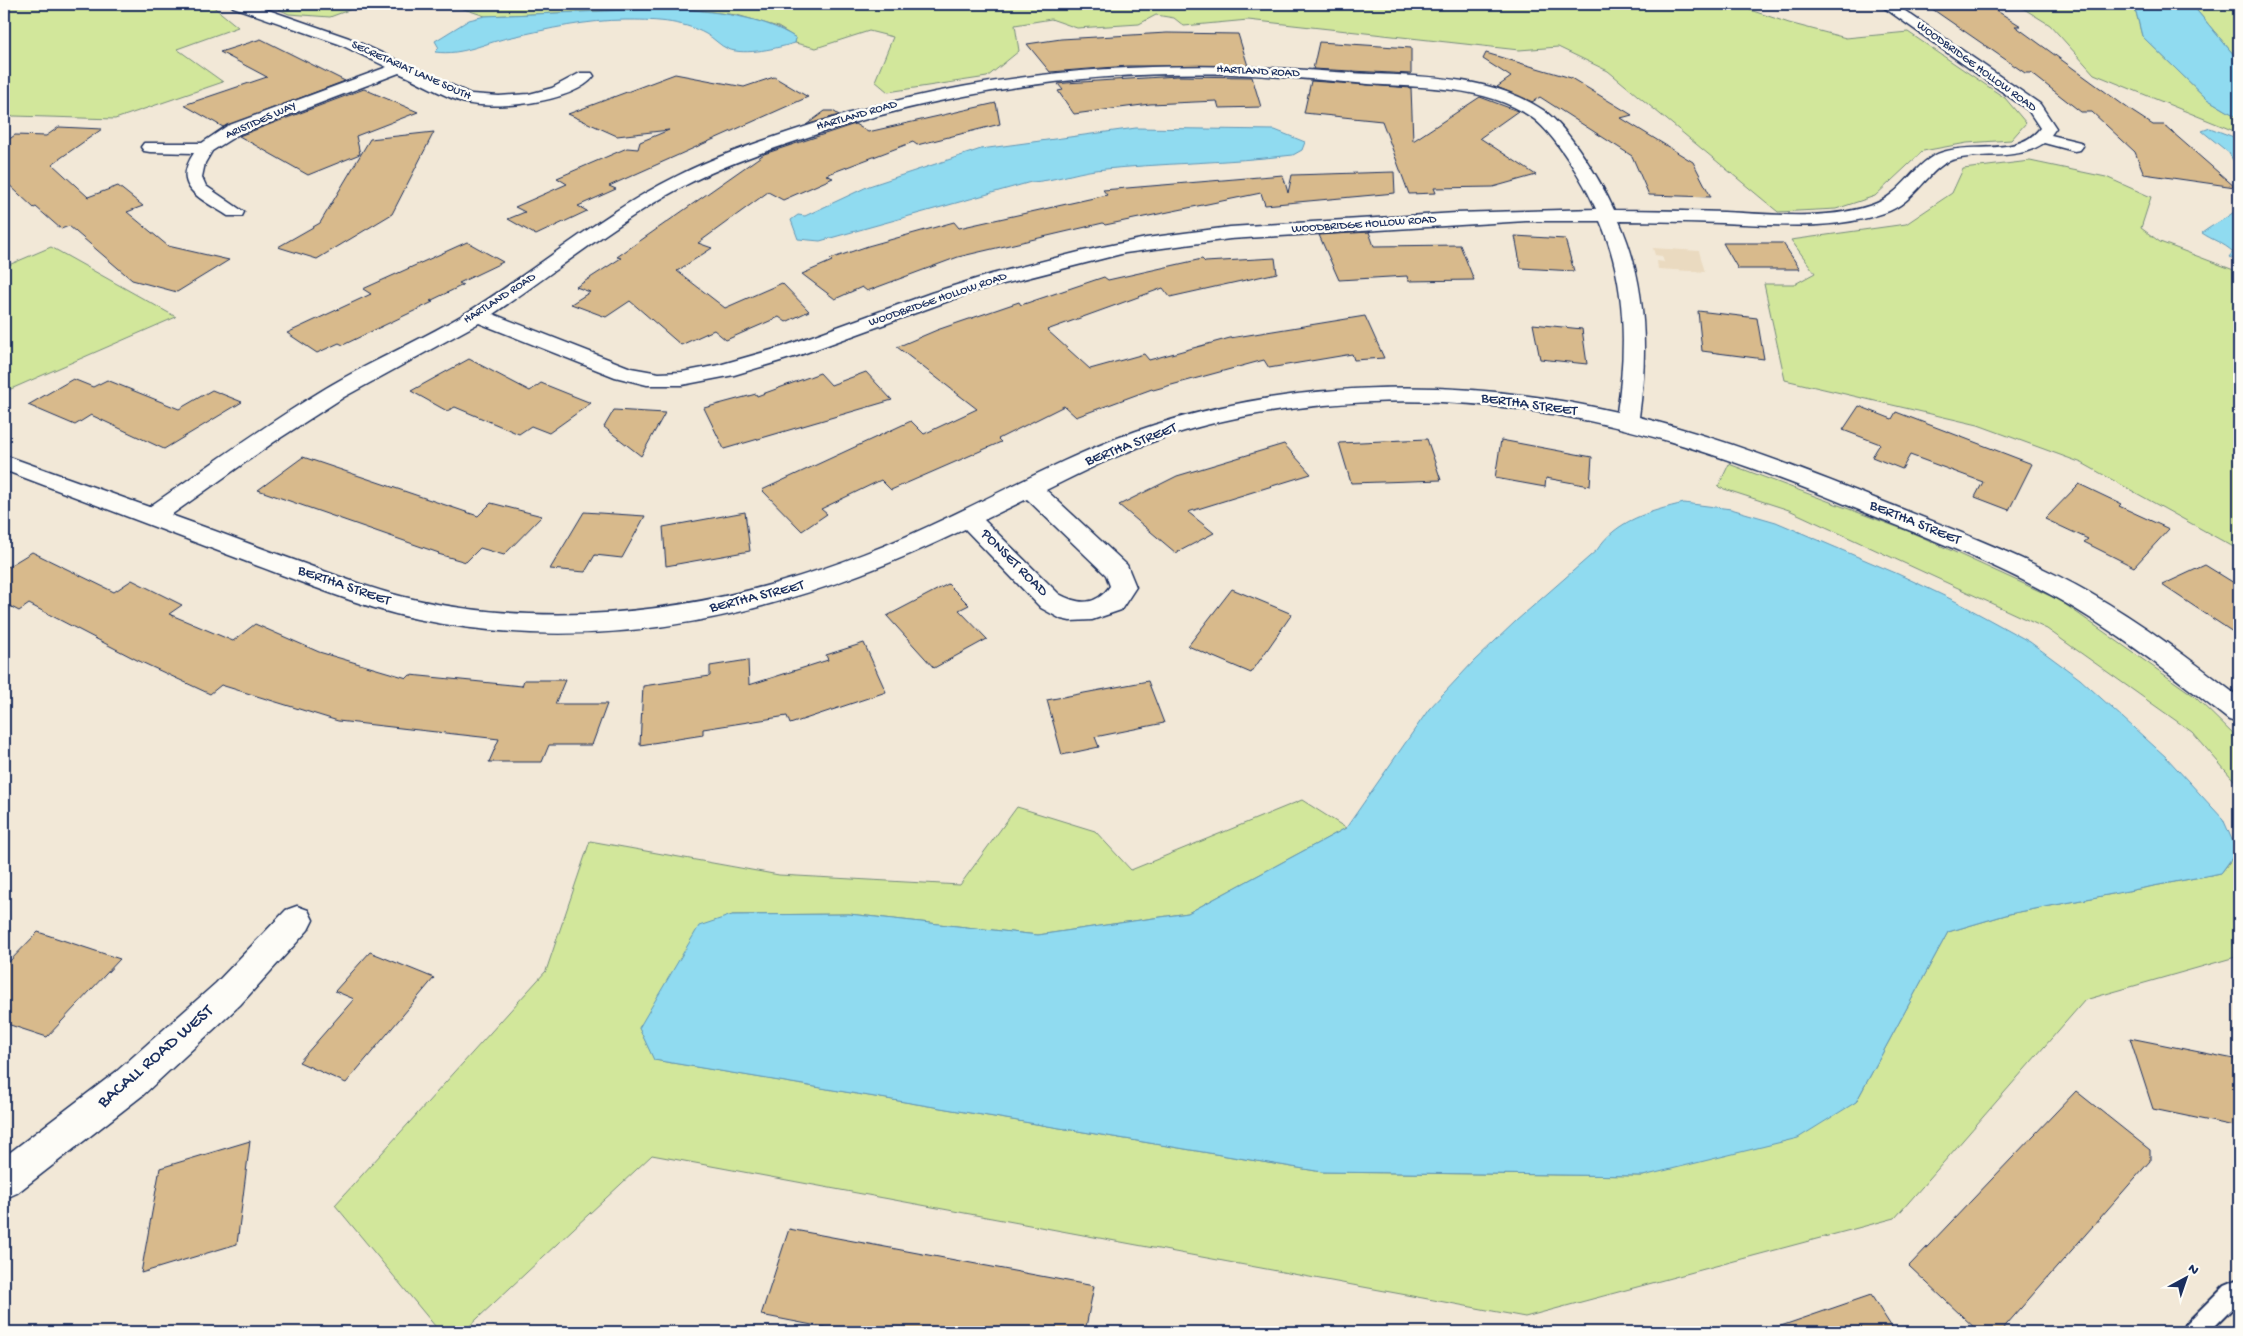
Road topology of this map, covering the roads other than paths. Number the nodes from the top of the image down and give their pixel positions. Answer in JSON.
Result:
{"nodes":[{"id":1,"x":238,"y":4,"type":"edge"},
{"id":2,"x":1886,"y":4,"type":"edge"},
{"id":3,"x":400,"y":67,"type":"junction"},
{"id":4,"x":586,"y":76,"type":"dead end"},
{"id":5,"x":2043,"y":138,"type":"junction"},
{"id":6,"x":2074,"y":146,"type":"dead end"},
{"id":7,"x":150,"y":147,"type":"dead end"},
{"id":8,"x":206,"y":148,"type":"junction"},
{"id":9,"x":235,"y":212,"type":"dead end"},
{"id":10,"x":1608,"y":216,"type":"junction"},
{"id":11,"x":477,"y":315,"type":"junction"},
{"id":12,"x":1627,"y":421,"type":"junction"},
{"id":13,"x":4,"y":462,"type":"edge"},
{"id":14,"x":1030,"y":488,"type":"junction"},
{"id":15,"x":152,"y":516,"type":"junction"},
{"id":16,"x":968,"y":517,"type":"junction"},
{"id":17,"x":2239,"y":712,"type":"edge"},
{"id":18,"x":297,"y":920,"type":"dead end"},
{"id":19,"x":4,"y":1180,"type":"edge"},
{"id":20,"x":2239,"y":1290,"type":"edge"},
{"id":21,"x":2194,"y":1332,"type":"edge"}],
"edges":[{"from":1,"to":3,"type":"street","name":"SECRETARIAT LANE SOUTH"},
{"from":2,"to":5,"type":"street","name":"WOODBRIDGE HOLLOW ROAD"},
{"from":3,"to":4,"type":"street","name":"SECRETARIAT LANE SOUTH"},
{"from":3,"to":8,"type":"street","name":"ARISTIDES WAY"},
{"from":5,"to":6,"type":"street"},
{"from":5,"to":10,"type":"street","name":"WOODBRIDGE HOLLOW ROAD"},
{"from":7,"to":8,"type":"street"},
{"from":8,"to":9,"type":"street","name":"ARISTIDES WAY"},
{"from":10,"to":11,"type":"street","name":"WOODBRIDGE HOLLOW ROAD"},
{"from":10,"to":11,"type":"street","name":"HARTLAND ROAD"},
{"from":10,"to":12,"type":"street","name":"HARTLAND ROAD"},
{"from":11,"to":15,"type":"street","name":"HARTLAND ROAD"},
{"from":12,"to":14,"type":"street","name":"BERTHA STREET"},
{"from":12,"to":17,"type":"street","name":"BERTHA STREET"},
{"from":13,"to":15,"type":"street","name":"BERTHA STREET"},
{"from":14,"to":16,"type":"street","name":"BERTHA STREET"},
{"from":14,"to":16,"type":"street","name":"PONSET ROAD"},
{"from":15,"to":16,"type":"street","name":"BERTHA STREET"},
{"from":18,"to":19,"type":"street","name":"BACALL ROAD WEST"},
{"from":20,"to":21,"type":"lane"}]}
